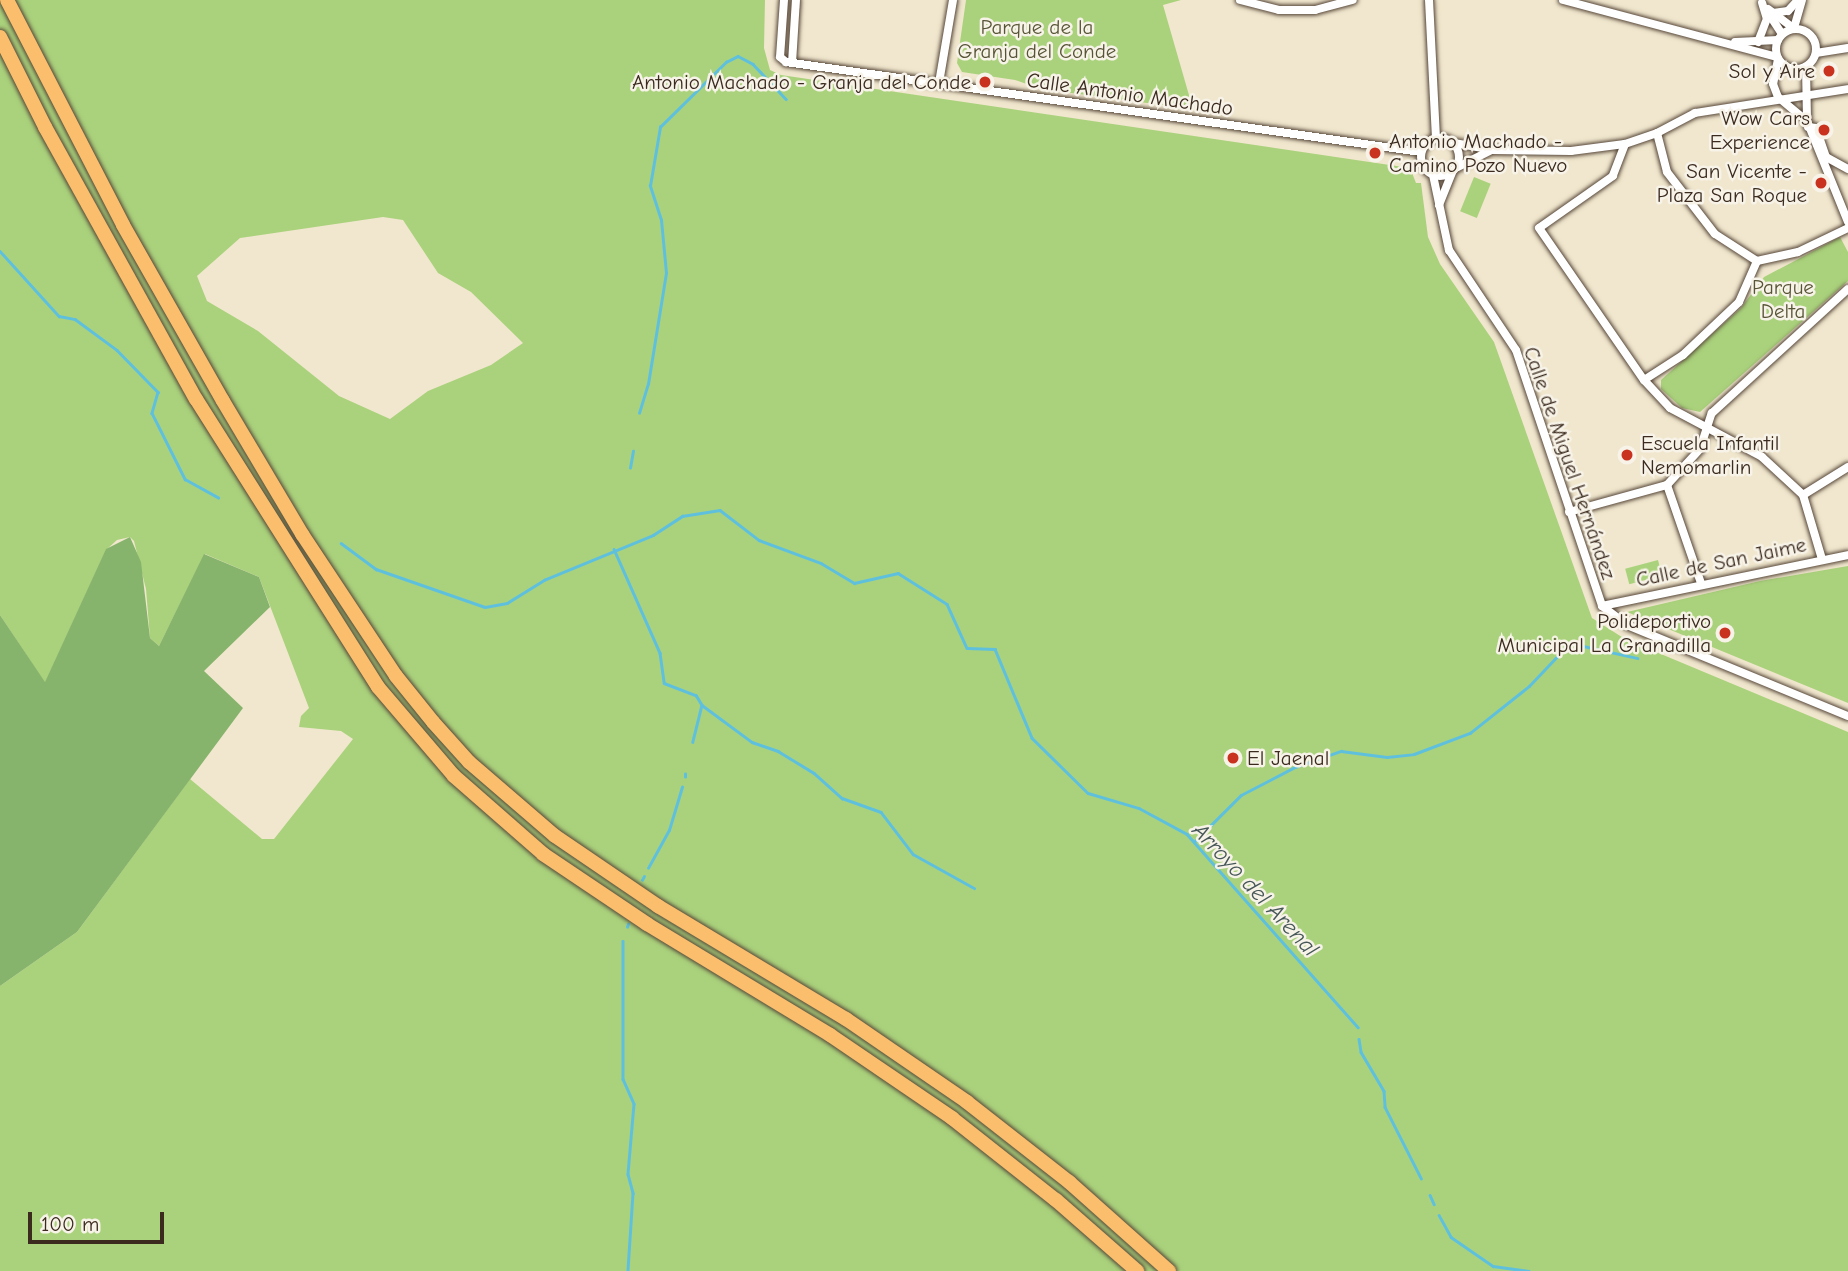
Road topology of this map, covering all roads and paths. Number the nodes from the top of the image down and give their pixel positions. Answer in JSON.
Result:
{"nodes":[{"id":1,"x":7,"y":0,"type":"edge"},
{"id":2,"x":17,"y":0,"type":"edge"},
{"id":3,"x":784,"y":0,"type":"edge"},
{"id":4,"x":796,"y":0,"type":"edge"},
{"id":5,"x":953,"y":0,"type":"edge"},
{"id":6,"x":1240,"y":0,"type":"edge"},
{"id":7,"x":1353,"y":0,"type":"edge"},
{"id":8,"x":1563,"y":0,"type":"edge"},
{"id":9,"x":1800,"y":0,"type":"edge"},
{"id":10,"x":1430,"y":2,"type":"edge"},
{"id":11,"x":1760,"y":2,"type":"edge"},
{"id":12,"x":1773,"y":13,"type":"junction"},
{"id":13,"x":1794,"y":28,"type":"junction"},
{"id":14,"x":0,"y":37,"type":"edge"},
{"id":15,"x":1780,"y":37,"type":"junction"},
{"id":16,"x":1729,"y":42,"type":"junction"},
{"id":17,"x":1758,"y":42,"type":"junction"},
{"id":18,"x":1816,"y":49,"type":"junction"},
{"id":19,"x":1845,"y":49,"type":"edge"},
{"id":20,"x":792,"y":51,"type":"junction"},
{"id":21,"x":0,"y":52,"type":"edge"},
{"id":22,"x":780,"y":55,"type":"junction"},
{"id":23,"x":1778,"y":58,"type":"junction"},
{"id":24,"x":792,"y":63,"type":"junction"},
{"id":25,"x":1806,"y":67,"type":"junction"},
{"id":26,"x":939,"y":83,"type":"junction"},
{"id":27,"x":1848,"y":89,"type":"edge"},
{"id":28,"x":1808,"y":92,"type":"junction"},
{"id":29,"x":1778,"y":97,"type":"junction"},
{"id":30,"x":57,"y":98,"type":"junction"},
{"id":31,"x":1807,"y":124,"type":"junction"},
{"id":32,"x":45,"y":127,"type":"junction"},
{"id":33,"x":1657,"y":133,"type":"junction"},
{"id":34,"x":1436,"y":138,"type":"junction"},
{"id":35,"x":1454,"y":143,"type":"junction"},
{"id":36,"x":1625,"y":144,"type":"junction"},
{"id":37,"x":1492,"y":150,"type":"junction"},
{"id":38,"x":1421,"y":152,"type":"junction"},
{"id":39,"x":1848,"y":169,"type":"edge"},
{"id":40,"x":1454,"y":170,"type":"junction"},
{"id":41,"x":1433,"y":176,"type":"junction"},
{"id":42,"x":1438,"y":205,"type":"junction"},
{"id":43,"x":1848,"y":221,"type":"edge"},
{"id":44,"x":1848,"y":228,"type":"edge"},
{"id":45,"x":1757,"y":261,"type":"junction"},
{"id":46,"x":1848,"y":289,"type":"edge"},
{"id":47,"x":1644,"y":380,"type":"junction"},
{"id":48,"x":1707,"y":432,"type":"junction"},
{"id":49,"x":1848,"y":467,"type":"edge"},
{"id":50,"x":1667,"y":485,"type":"junction"},
{"id":51,"x":1803,"y":495,"type":"junction"},
{"id":52,"x":1569,"y":512,"type":"junction"},
{"id":53,"x":1848,"y":555,"type":"edge"},
{"id":54,"x":1822,"y":559,"type":"junction"},
{"id":55,"x":1701,"y":583,"type":"junction"},
{"id":56,"x":1602,"y":606,"type":"junction"},
{"id":57,"x":1848,"y":716,"type":"edge"},
{"id":58,"x":1137,"y":1271,"type":"edge"},
{"id":59,"x":1169,"y":1271,"type":"edge"}],
"edges":[{"from":1,"to":30,"type":"highway"},
{"from":2,"to":30,"type":"highway"},
{"from":3,"to":22,"type":"street"},
{"from":4,"to":20,"type":"street"},
{"from":5,"to":26,"type":"street"},
{"from":6,"to":7,"type":"street"},
{"from":8,"to":16,"type":"street"},
{"from":9,"to":12,"type":"street"},
{"from":9,"to":13,"type":"street"},
{"from":10,"to":34,"type":"street"},
{"from":11,"to":12,"type":"street"},
{"from":11,"to":15,"type":"street"},
{"from":11,"to":17,"type":"street"},
{"from":12,"to":13,"type":"street"},
{"from":13,"to":15,"type":"street"},
{"from":13,"to":18,"type":"street"},
{"from":14,"to":32,"type":"highway"},
{"from":15,"to":17,"type":"street"},
{"from":15,"to":23,"type":"street"},
{"from":16,"to":17,"type":"street"},
{"from":16,"to":23,"type":"street"},
{"from":18,"to":19,"type":"street"},
{"from":18,"to":25,"type":"street"},
{"from":20,"to":22,"type":"street"},
{"from":20,"to":24,"type":"street"},
{"from":21,"to":32,"type":"highway"},
{"from":22,"to":24,"type":"street"},
{"from":23,"to":25,"type":"street"},
{"from":23,"to":29,"type":"street"},
{"from":24,"to":26,"type":"street","name":"Calle Antonio Machado"},
{"from":25,"to":28,"type":"street"},
{"from":26,"to":38,"type":"street","name":"Calle Antonio Machado"},
{"from":27,"to":28,"type":"street"},
{"from":28,"to":29,"type":"street"},
{"from":28,"to":31,"type":"street"},
{"from":29,"to":31,"type":"street"},
{"from":29,"to":33,"type":"street"},
{"from":30,"to":59,"type":"highway"},
{"from":31,"to":39,"type":"street"},
{"from":31,"to":43,"type":"street"},
{"from":32,"to":58,"type":"highway"},
{"from":33,"to":36,"type":"street"},
{"from":33,"to":45,"type":"street"},
{"from":34,"to":35,"type":"street"},
{"from":34,"to":38,"type":"street"},
{"from":35,"to":37,"type":"street"},
{"from":35,"to":40,"type":"street"},
{"from":36,"to":37,"type":"street"},
{"from":36,"to":47,"type":"street"},
{"from":37,"to":40,"type":"street"},
{"from":38,"to":41,"type":"street"},
{"from":40,"to":41,"type":"street"},
{"from":40,"to":42,"type":"street"},
{"from":41,"to":42,"type":"street","name":"Calle de Miguel Hernández"},
{"from":42,"to":52,"type":"street","name":"Calle de Miguel Hernández"},
{"from":44,"to":45,"type":"street"},
{"from":45,"to":47,"type":"street"},
{"from":46,"to":48,"type":"street"},
{"from":47,"to":48,"type":"street"},
{"from":48,"to":50,"type":"street"},
{"from":48,"to":51,"type":"street"},
{"from":49,"to":51,"type":"street"},
{"from":50,"to":52,"type":"street"},
{"from":50,"to":55,"type":"street"},
{"from":51,"to":54,"type":"street"},
{"from":52,"to":56,"type":"street","name":"Calle de Miguel Hernández"},
{"from":53,"to":54,"type":"street","name":"Calle de San Jaime"},
{"from":54,"to":55,"type":"street","name":"Calle de San Jaime"},
{"from":55,"to":56,"type":"street","name":"Calle de San Jaime"},
{"from":56,"to":57,"type":"street","name":"Calle de Miguel Hernández"}]}
